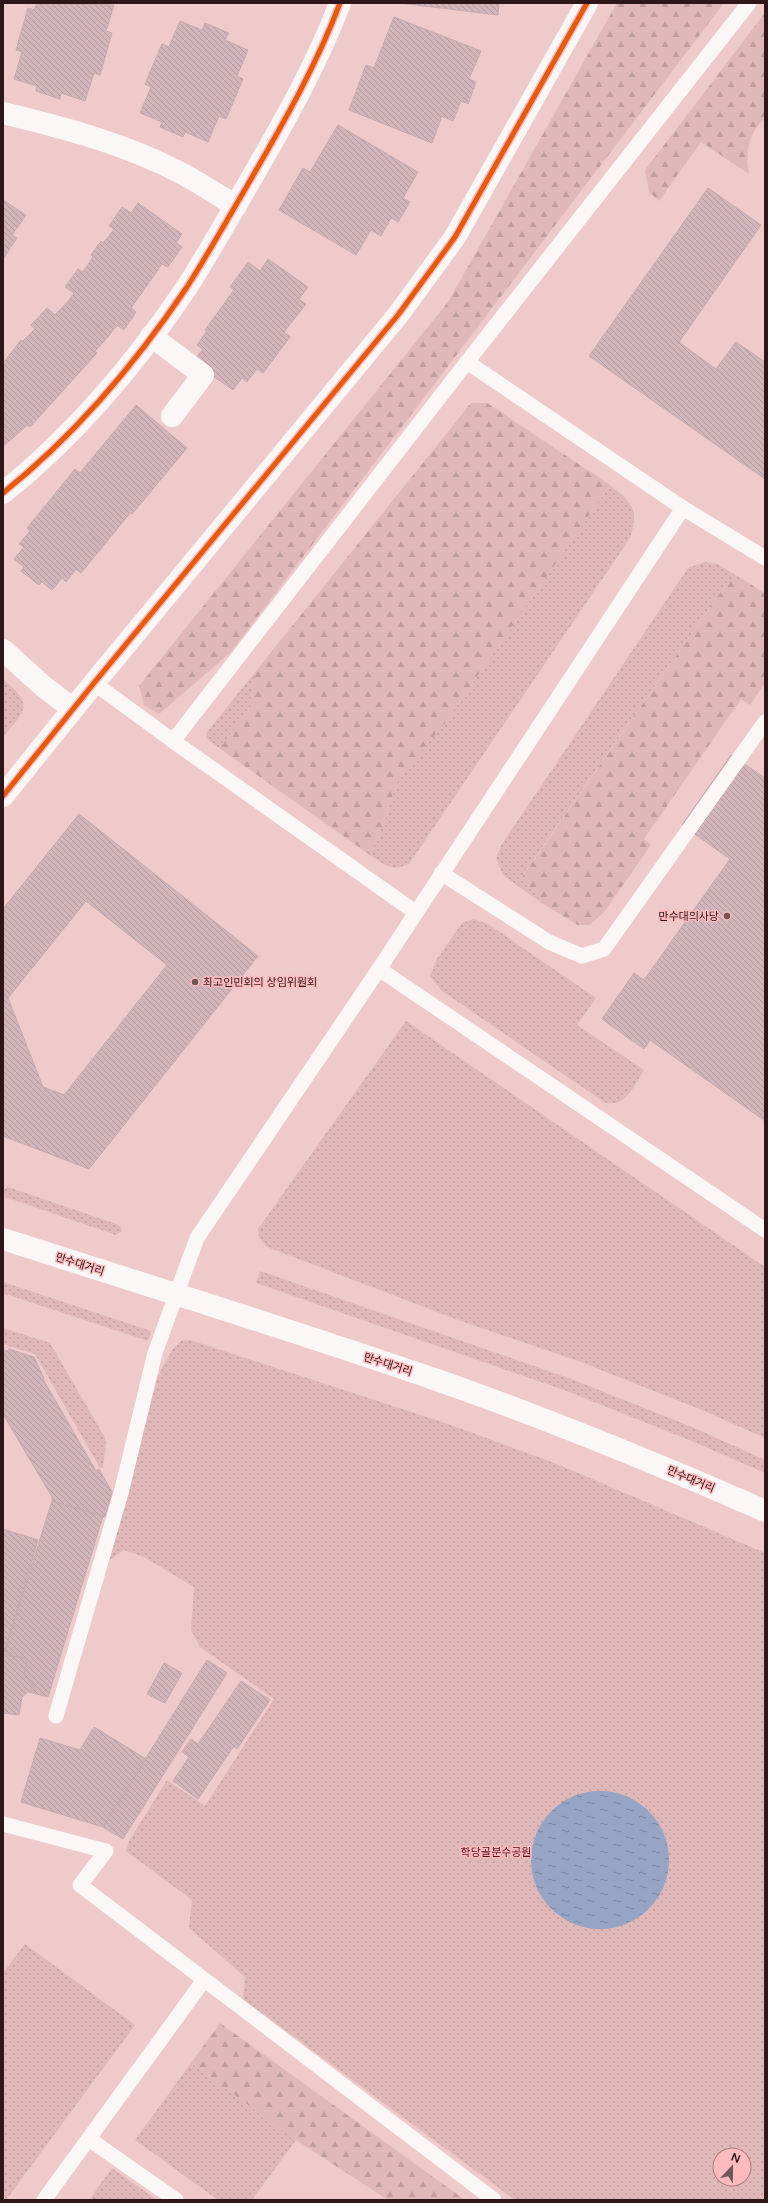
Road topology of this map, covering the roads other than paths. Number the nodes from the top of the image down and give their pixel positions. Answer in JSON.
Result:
{"nodes":[{"id":1,"x":340,"y":3,"type":"edge"},
{"id":2,"x":587,"y":3,"type":"edge"},
{"id":3,"x":749,"y":3,"type":"edge"},
{"id":4,"x":3,"y":114,"type":"edge"},
{"id":5,"x":236,"y":206,"type":"junction"},
{"id":6,"x":151,"y":336,"type":"junction"},
{"id":7,"x":467,"y":362,"type":"junction"},
{"id":8,"x":172,"y":416,"type":"dead end"},
{"id":9,"x":3,"y":493,"type":"edge"},
{"id":10,"x":683,"y":508,"type":"junction"},
{"id":11,"x":765,"y":558,"type":"edge"},
{"id":12,"x":3,"y":650,"type":"edge"},
{"id":13,"x":94,"y":682,"type":"junction"},
{"id":14,"x":73,"y":709,"type":"junction"},
{"id":15,"x":765,"y":722,"type":"edge"},
{"id":16,"x":173,"y":741,"type":"junction"},
{"id":17,"x":3,"y":796,"type":"edge"},
{"id":18,"x":441,"y":873,"type":"junction"},
{"id":19,"x":415,"y":912,"type":"junction"},
{"id":20,"x":379,"y":969,"type":"junction"},
{"id":21,"x":765,"y":1230,"type":"edge"},
{"id":22,"x":3,"y":1239,"type":"edge"},
{"id":23,"x":176,"y":1294,"type":"junction"},
{"id":24,"x":765,"y":1511,"type":"edge"},
{"id":25,"x":56,"y":1716,"type":"dead end"},
{"id":26,"x":3,"y":1824,"type":"edge"},
{"id":27,"x":204,"y":1980,"type":"junction"},
{"id":28,"x":89,"y":2139,"type":"junction"},
{"id":29,"x":44,"y":2200,"type":"edge"},
{"id":30,"x":176,"y":2200,"type":"edge"},
{"id":31,"x":494,"y":2200,"type":"edge"}],
"edges":[{"from":1,"to":5,"type":"street"},
{"from":2,"to":13,"type":"street"},
{"from":3,"to":7,"type":"lane"},
{"from":4,"to":5,"type":"street"},
{"from":5,"to":6,"type":"street"},
{"from":6,"to":8,"type":"street"},
{"from":6,"to":9,"type":"street"},
{"from":7,"to":10,"type":"lane"},
{"from":7,"to":16,"type":"lane"},
{"from":10,"to":11,"type":"lane"},
{"from":10,"to":18,"type":"lane"},
{"from":12,"to":14,"type":"street"},
{"from":13,"to":14,"type":"street"},
{"from":13,"to":16,"type":"lane"},
{"from":14,"to":17,"type":"street"},
{"from":15,"to":18,"type":"lane"},
{"from":16,"to":19,"type":"lane"},
{"from":18,"to":19,"type":"lane"},
{"from":19,"to":20,"type":"lane"},
{"from":20,"to":21,"type":"lane"},
{"from":20,"to":23,"type":"lane"},
{"from":22,"to":23,"type":"street","name":"만수대거리"},
{"from":23,"to":24,"type":"street","name":"만수대거리"},
{"from":23,"to":25,"type":"lane"},
{"from":26,"to":27,"type":"lane"},
{"from":27,"to":28,"type":"lane"},
{"from":27,"to":31,"type":"lane"},
{"from":28,"to":29,"type":"lane"},
{"from":28,"to":30,"type":"lane"}]}
